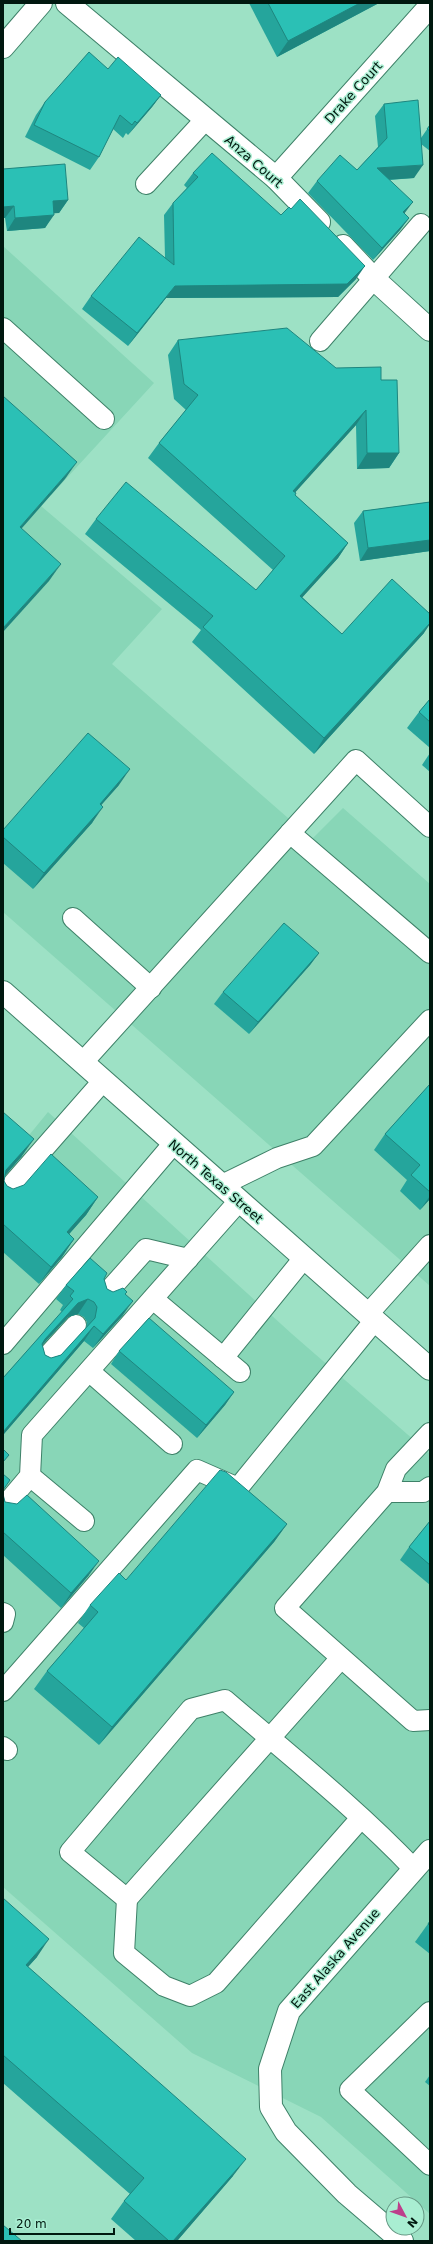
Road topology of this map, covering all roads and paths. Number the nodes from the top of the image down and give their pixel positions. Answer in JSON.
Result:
{"nodes":[{"id":1,"x":41,"y":3,"type":"edge"},
{"id":2,"x":67,"y":3,"type":"edge"},
{"id":3,"x":430,"y":6,"type":"edge"},
{"id":4,"x":3,"y":47,"type":"edge"},
{"id":5,"x":205,"y":120,"type":"junction"},
{"id":6,"x":276,"y":178,"type":"junction"},
{"id":7,"x":146,"y":184,"type":"dead end"},
{"id":8,"x":421,"y":224,"type":"dead end"},
{"id":9,"x":374,"y":279,"type":"junction"},
{"id":10,"x":3,"y":328,"type":"edge"},
{"id":11,"x":430,"y":330,"type":"edge"},
{"id":12,"x":320,"y":341,"type":"dead end"},
{"id":13,"x":104,"y":419,"type":"dead end"},
{"id":14,"x":430,"y":827,"type":"edge"},
{"id":15,"x":290,"y":833,"type":"junction"},
{"id":16,"x":73,"y":918,"type":"dead end"},
{"id":17,"x":430,"y":953,"type":"edge"},
{"id":18,"x":151,"y":988,"type":"junction"},
{"id":19,"x":3,"y":992,"type":"edge"},
{"id":20,"x":430,"y":1020,"type":"edge"},
{"id":21,"x":83,"y":1062,"type":"junction"},
{"id":22,"x":104,"y":1081,"type":"junction"},
{"id":23,"x":24,"y":1139,"type":"edge"},
{"id":24,"x":174,"y":1143,"type":"junction"},
{"id":25,"x":40,"y":1153,"type":"junction"},
{"id":26,"x":222,"y":1185,"type":"junction"},
{"id":27,"x":3,"y":1195,"type":"edge"},
{"id":28,"x":239,"y":1201,"type":"junction"},
{"id":29,"x":430,"y":1245,"type":"edge"},
{"id":30,"x":304,"y":1258,"type":"junction"},
{"id":31,"x":188,"y":1259,"type":"junction"},
{"id":32,"x":105,"y":1295,"type":"edge"},
{"id":33,"x":153,"y":1299,"type":"junction"},
{"id":34,"x":372,"y":1317,"type":"junction"},
{"id":35,"x":76,"y":1325,"type":"dead end"},
{"id":36,"x":3,"y":1344,"type":"edge"},
{"id":37,"x":223,"y":1358,"type":"junction"},
{"id":38,"x":43,"y":1361,"type":"edge"},
{"id":39,"x":430,"y":1369,"type":"edge"},
{"id":40,"x":89,"y":1371,"type":"junction"},
{"id":41,"x":240,"y":1372,"type":"dead end"},
{"id":42,"x":430,"y":1433,"type":"edge"},
{"id":43,"x":172,"y":1444,"type":"dead end"},
{"id":44,"x":30,"y":1476,"type":"junction"},
{"id":45,"x":387,"y":1492,"type":"junction"},
{"id":46,"x":428,"y":1492,"type":"edge"},
{"id":47,"x":3,"y":1508,"type":"edge"},
{"id":48,"x":84,"y":1521,"type":"dead end"},
{"id":49,"x":3,"y":1613,"type":"edge"},
{"id":50,"x":3,"y":1622,"type":"edge"},
{"id":51,"x":341,"y":1658,"type":"junction"},
{"id":52,"x":3,"y":1691,"type":"edge"},
{"id":53,"x":421,"y":1721,"type":"edge"},
{"id":54,"x":269,"y":1738,"type":"junction"},
{"id":55,"x":360,"y":1818,"type":"junction"},
{"id":56,"x":430,"y":1851,"type":"edge"},
{"id":57,"x":414,"y":1869,"type":"junction"},
{"id":58,"x":127,"y":1899,"type":"junction"},
{"id":59,"x":430,"y":2012,"type":"edge"},
{"id":60,"x":430,"y":2165,"type":"edge"},
{"id":61,"x":402,"y":2241,"type":"edge"}],
"edges":[{"from":1,"to":4,"type":"street"},
{"from":2,"to":5,"type":"street","name":"Anza Court"},
{"from":3,"to":6,"type":"street","name":"Drake Court"},
{"from":5,"to":6,"type":"street","name":"Anza Court"},
{"from":5,"to":7,"type":"lane"},
{"from":6,"to":9,"type":"street","name":"Anza Court"},
{"from":8,"to":9,"type":"lane"},
{"from":9,"to":11,"type":"street","name":"Anza Court"},
{"from":9,"to":12,"type":"lane"},
{"from":10,"to":13,"type":"lane"},
{"from":14,"to":15,"type":"lane"},
{"from":15,"to":17,"type":"lane"},
{"from":15,"to":18,"type":"lane"},
{"from":16,"to":18,"type":"lane"},
{"from":18,"to":21,"type":"lane"},
{"from":19,"to":21,"type":"street","name":"North Texas Street"},
{"from":20,"to":26,"type":"lane"},
{"from":21,"to":22,"type":"street","name":"North Texas Street"},
{"from":22,"to":24,"type":"street","name":"North Texas Street"},
{"from":22,"to":25,"type":"lane"},
{"from":23,"to":25,"type":"lane"},
{"from":24,"to":26,"type":"street","name":"North Texas Street"},
{"from":24,"to":36,"type":"lane"},
{"from":25,"to":27,"type":"lane"},
{"from":26,"to":28,"type":"street","name":"North Texas Street"},
{"from":28,"to":30,"type":"street","name":"North Texas Street"},
{"from":28,"to":31,"type":"lane"},
{"from":29,"to":34,"type":"lane"},
{"from":30,"to":34,"type":"street","name":"North Texas Street"},
{"from":30,"to":37,"type":"lane"},
{"from":31,"to":32,"type":"lane"},
{"from":31,"to":33,"type":"lane"},
{"from":33,"to":37,"type":"lane"},
{"from":33,"to":40,"type":"lane"},
{"from":34,"to":39,"type":"street","name":"North Texas Street"},
{"from":34,"to":52,"type":"lane"},
{"from":35,"to":38,"type":"lane"},
{"from":37,"to":41,"type":"lane"},
{"from":40,"to":43,"type":"lane"},
{"from":40,"to":44,"type":"lane"},
{"from":42,"to":45,"type":"lane"},
{"from":44,"to":47,"type":"lane"},
{"from":44,"to":48,"type":"lane"},
{"from":45,"to":46,"type":"lane"},
{"from":45,"to":51,"type":"lane"},
{"from":49,"to":50,"type":"lane"},
{"from":51,"to":53,"type":"lane"},
{"from":51,"to":54,"type":"lane"},
{"from":54,"to":55,"type":"lane"},
{"from":54,"to":58,"type":"lane"},
{"from":54,"to":58,"type":"lane"},
{"from":55,"to":57,"type":"lane"},
{"from":55,"to":58,"type":"lane"},
{"from":56,"to":57,"type":"street","name":"East Alaska Avenue"},
{"from":57,"to":61,"type":"street","name":"East Alaska Avenue"},
{"from":59,"to":60,"type":"lane"}]}
